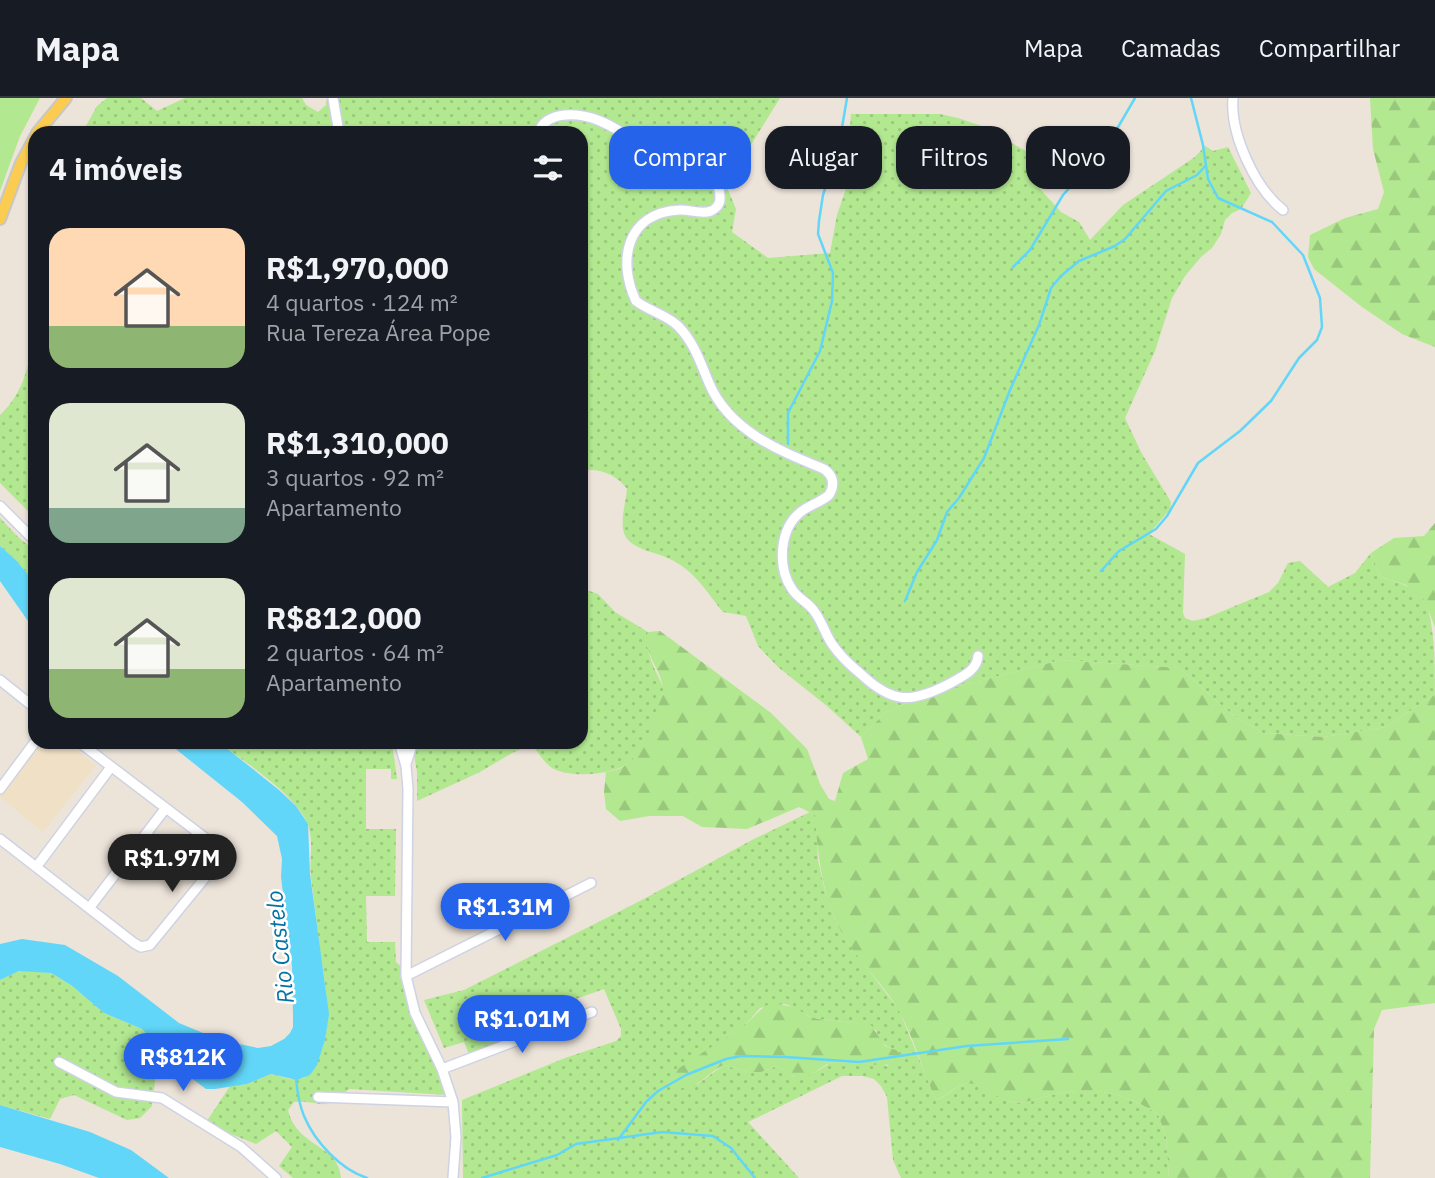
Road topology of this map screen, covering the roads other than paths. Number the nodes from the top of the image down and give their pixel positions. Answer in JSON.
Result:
{"nodes":[{"id":1,"x":65,"y":98,"type":"edge"},
{"id":2,"x":333,"y":98,"type":"edge"},
{"id":3,"x":1233,"y":98,"type":"edge"},
{"id":4,"x":43,"y":126,"type":"edge"},
{"id":5,"x":338,"y":126,"type":"edge"},
{"id":6,"x":543,"y":126,"type":"edge"},
{"id":7,"x":28,"y":150,"type":"edge"},
{"id":8,"x":1283,"y":210,"type":"dead end"},
{"id":9,"x":0,"y":219,"type":"edge"},
{"id":10,"x":0,"y":506,"type":"edge"},
{"id":11,"x":28,"y":534,"type":"edge"},
{"id":12,"x":978,"y":656,"type":"dead end"},
{"id":13,"x":0,"y":680,"type":"edge"},
{"id":14,"x":28,"y":702,"type":"edge"},
{"id":15,"x":30,"y":749,"type":"edge"},
{"id":16,"x":88,"y":749,"type":"edge"},
{"id":17,"x":401,"y":749,"type":"edge"},
{"id":18,"x":411,"y":749,"type":"edge"},
{"id":19,"x":406,"y":766,"type":"junction"},
{"id":20,"x":111,"y":767,"type":"junction"},
{"id":21,"x":0,"y":789,"type":"edge"},
{"id":22,"x":165,"y":809,"type":"junction"},
{"id":23,"x":0,"y":839,"type":"edge"},
{"id":24,"x":37,"y":866,"type":"junction"},
{"id":25,"x":591,"y":883,"type":"dead end"},
{"id":26,"x":90,"y":907,"type":"junction"},
{"id":27,"x":406,"y":976,"type":"junction"},
{"id":28,"x":592,"y":1012,"type":"dead end"},
{"id":29,"x":59,"y":1062,"type":"dead end"},
{"id":30,"x":442,"y":1069,"type":"junction"},
{"id":31,"x":318,"y":1097,"type":"dead end"},
{"id":32,"x":453,"y":1102,"type":"junction"},
{"id":33,"x":276,"y":1178,"type":"edge"},
{"id":34,"x":453,"y":1178,"type":"edge"}],
"edges":[{"from":1,"to":4,"type":"main road"},
{"from":2,"to":5,"type":"street"},
{"from":3,"to":8,"type":"street"},
{"from":6,"to":12,"type":"street"},
{"from":7,"to":9,"type":"main road"},
{"from":10,"to":11,"type":"street"},
{"from":13,"to":14,"type":"street"},
{"from":15,"to":21,"type":"street"},
{"from":16,"to":20,"type":"street"},
{"from":17,"to":19,"type":"street"},
{"from":18,"to":19,"type":"street"},
{"from":19,"to":27,"type":"street"},
{"from":20,"to":22,"type":"street"},
{"from":20,"to":24,"type":"street"},
{"from":22,"to":26,"type":"street"},
{"from":22,"to":26,"type":"street"},
{"from":23,"to":24,"type":"street"},
{"from":24,"to":26,"type":"street"},
{"from":25,"to":27,"type":"street"},
{"from":27,"to":30,"type":"street"},
{"from":28,"to":30,"type":"street"},
{"from":29,"to":33,"type":"street"},
{"from":30,"to":32,"type":"street"},
{"from":31,"to":32,"type":"street"},
{"from":32,"to":34,"type":"street"}]}
